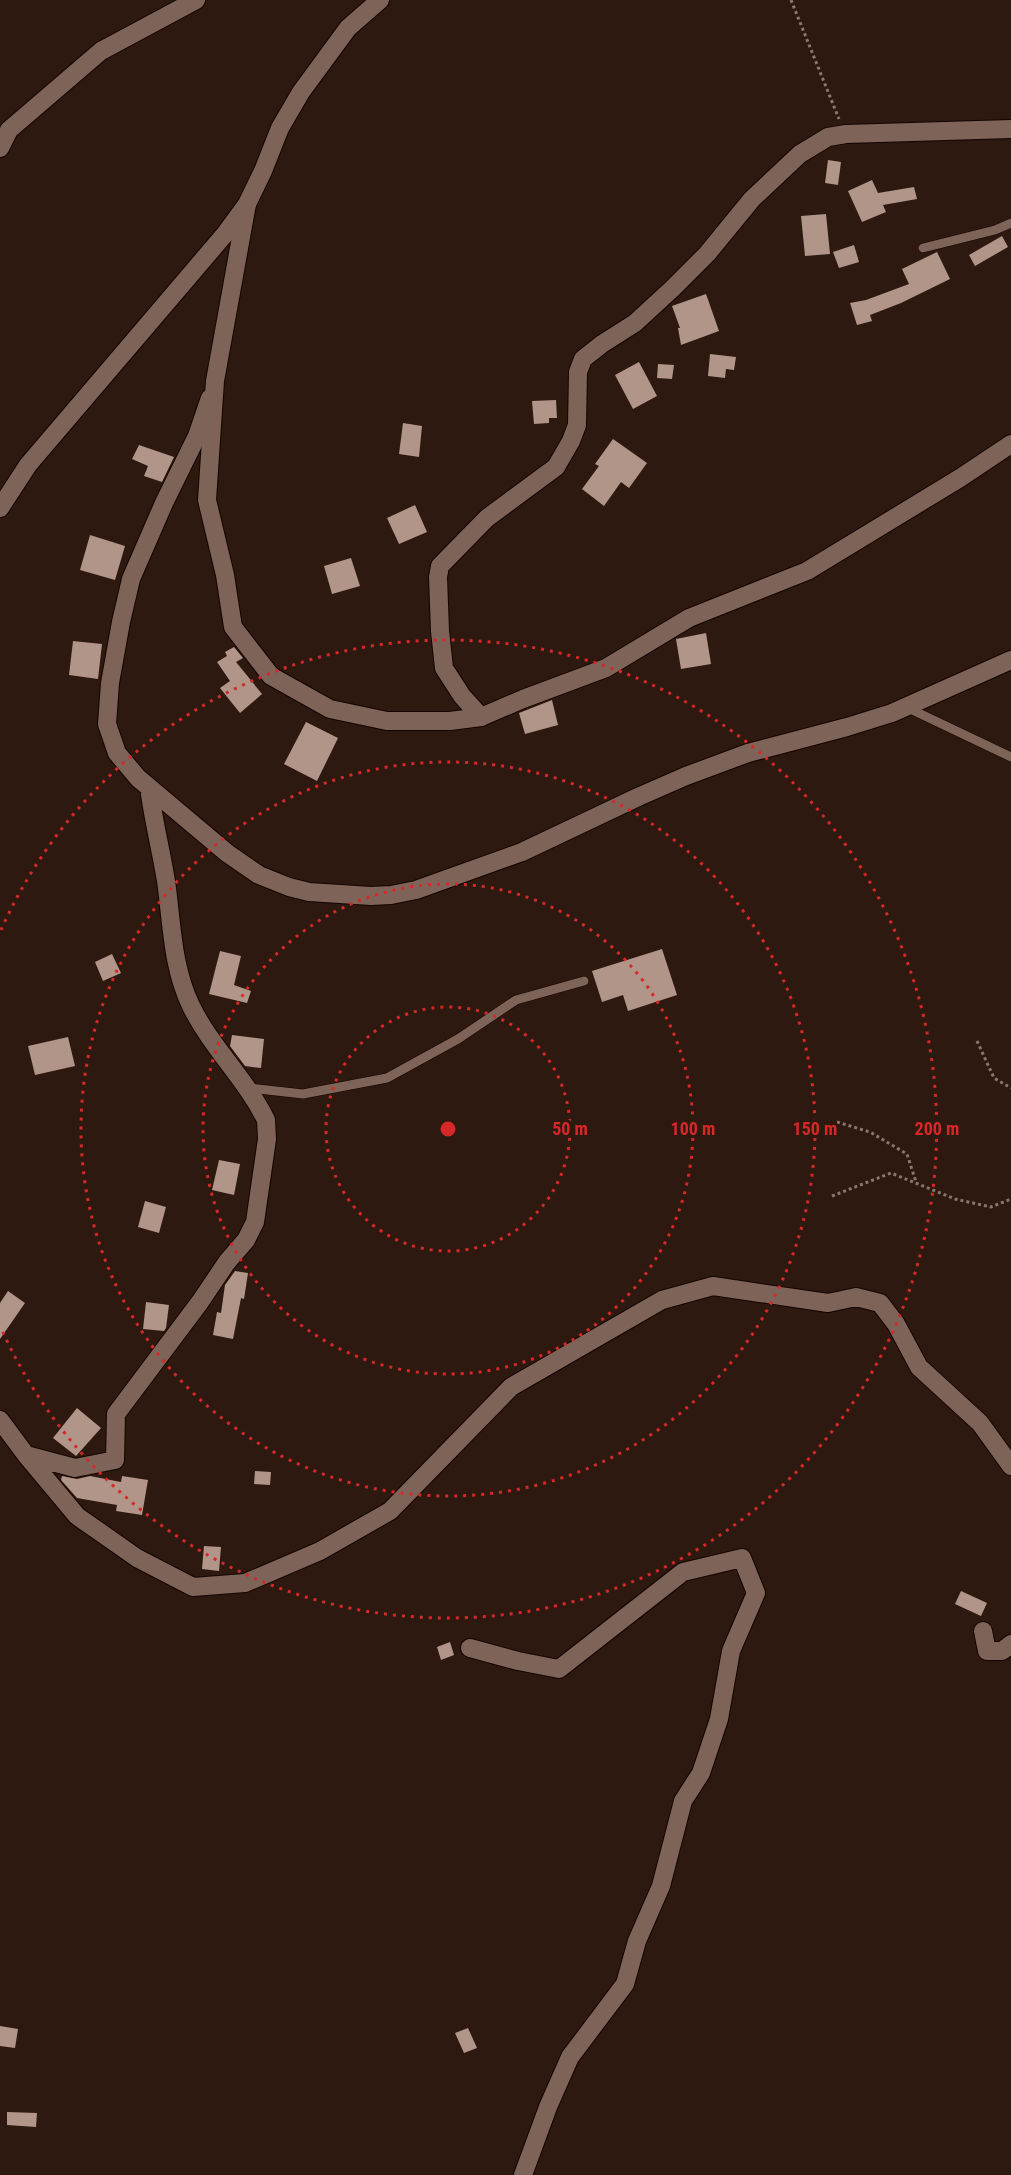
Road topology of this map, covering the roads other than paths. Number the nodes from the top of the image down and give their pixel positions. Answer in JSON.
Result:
{"nodes":[{"id":1,"x":196,"y":0,"type":"edge"},
{"id":2,"x":380,"y":0,"type":"edge"},
{"id":3,"x":1011,"y":129,"type":"edge"},
{"id":4,"x":0,"y":148,"type":"edge"},
{"id":5,"x":247,"y":204,"type":"junction"},
{"id":6,"x":1011,"y":223,"type":"edge"},
{"id":7,"x":923,"y":248,"type":"dead end"},
{"id":8,"x":215,"y":381,"type":"junction"},
{"id":9,"x":1011,"y":444,"type":"edge"},
{"id":10,"x":0,"y":508,"type":"edge"},
{"id":11,"x":1011,"y":660,"type":"edge"},
{"id":12,"x":906,"y":707,"type":"junction"},
{"id":13,"x":481,"y":717,"type":"junction"},
{"id":14,"x":1011,"y":757,"type":"edge"},
{"id":15,"x":149,"y":787,"type":"junction"},
{"id":16,"x":584,"y":981,"type":"dead end"},
{"id":17,"x":246,"y":1088,"type":"junction"},
{"id":18,"x":0,"y":1420,"type":"edge"},
{"id":19,"x":26,"y":1455,"type":"junction"},
{"id":20,"x":1011,"y":1466,"type":"edge"},
{"id":21,"x":983,"y":1631,"type":"dead end"},
{"id":22,"x":1011,"y":1644,"type":"edge"},
{"id":23,"x":470,"y":1648,"type":"dead end"},
{"id":24,"x":523,"y":2175,"type":"edge"}],
"edges":[{"from":1,"to":4,"type":"street"},
{"from":2,"to":5,"type":"street"},
{"from":3,"to":13,"type":"street"},
{"from":5,"to":8,"type":"street"},
{"from":5,"to":10,"type":"street"},
{"from":6,"to":7,"type":"lane"},
{"from":8,"to":13,"type":"street"},
{"from":8,"to":15,"type":"street"},
{"from":9,"to":13,"type":"street"},
{"from":11,"to":12,"type":"street"},
{"from":12,"to":14,"type":"lane"},
{"from":12,"to":15,"type":"street"},
{"from":15,"to":17,"type":"street"},
{"from":16,"to":17,"type":"lane"},
{"from":17,"to":19,"type":"street"},
{"from":18,"to":19,"type":"street"},
{"from":19,"to":20,"type":"street"},
{"from":21,"to":22,"type":"street"},
{"from":23,"to":24,"type":"street"}]}
